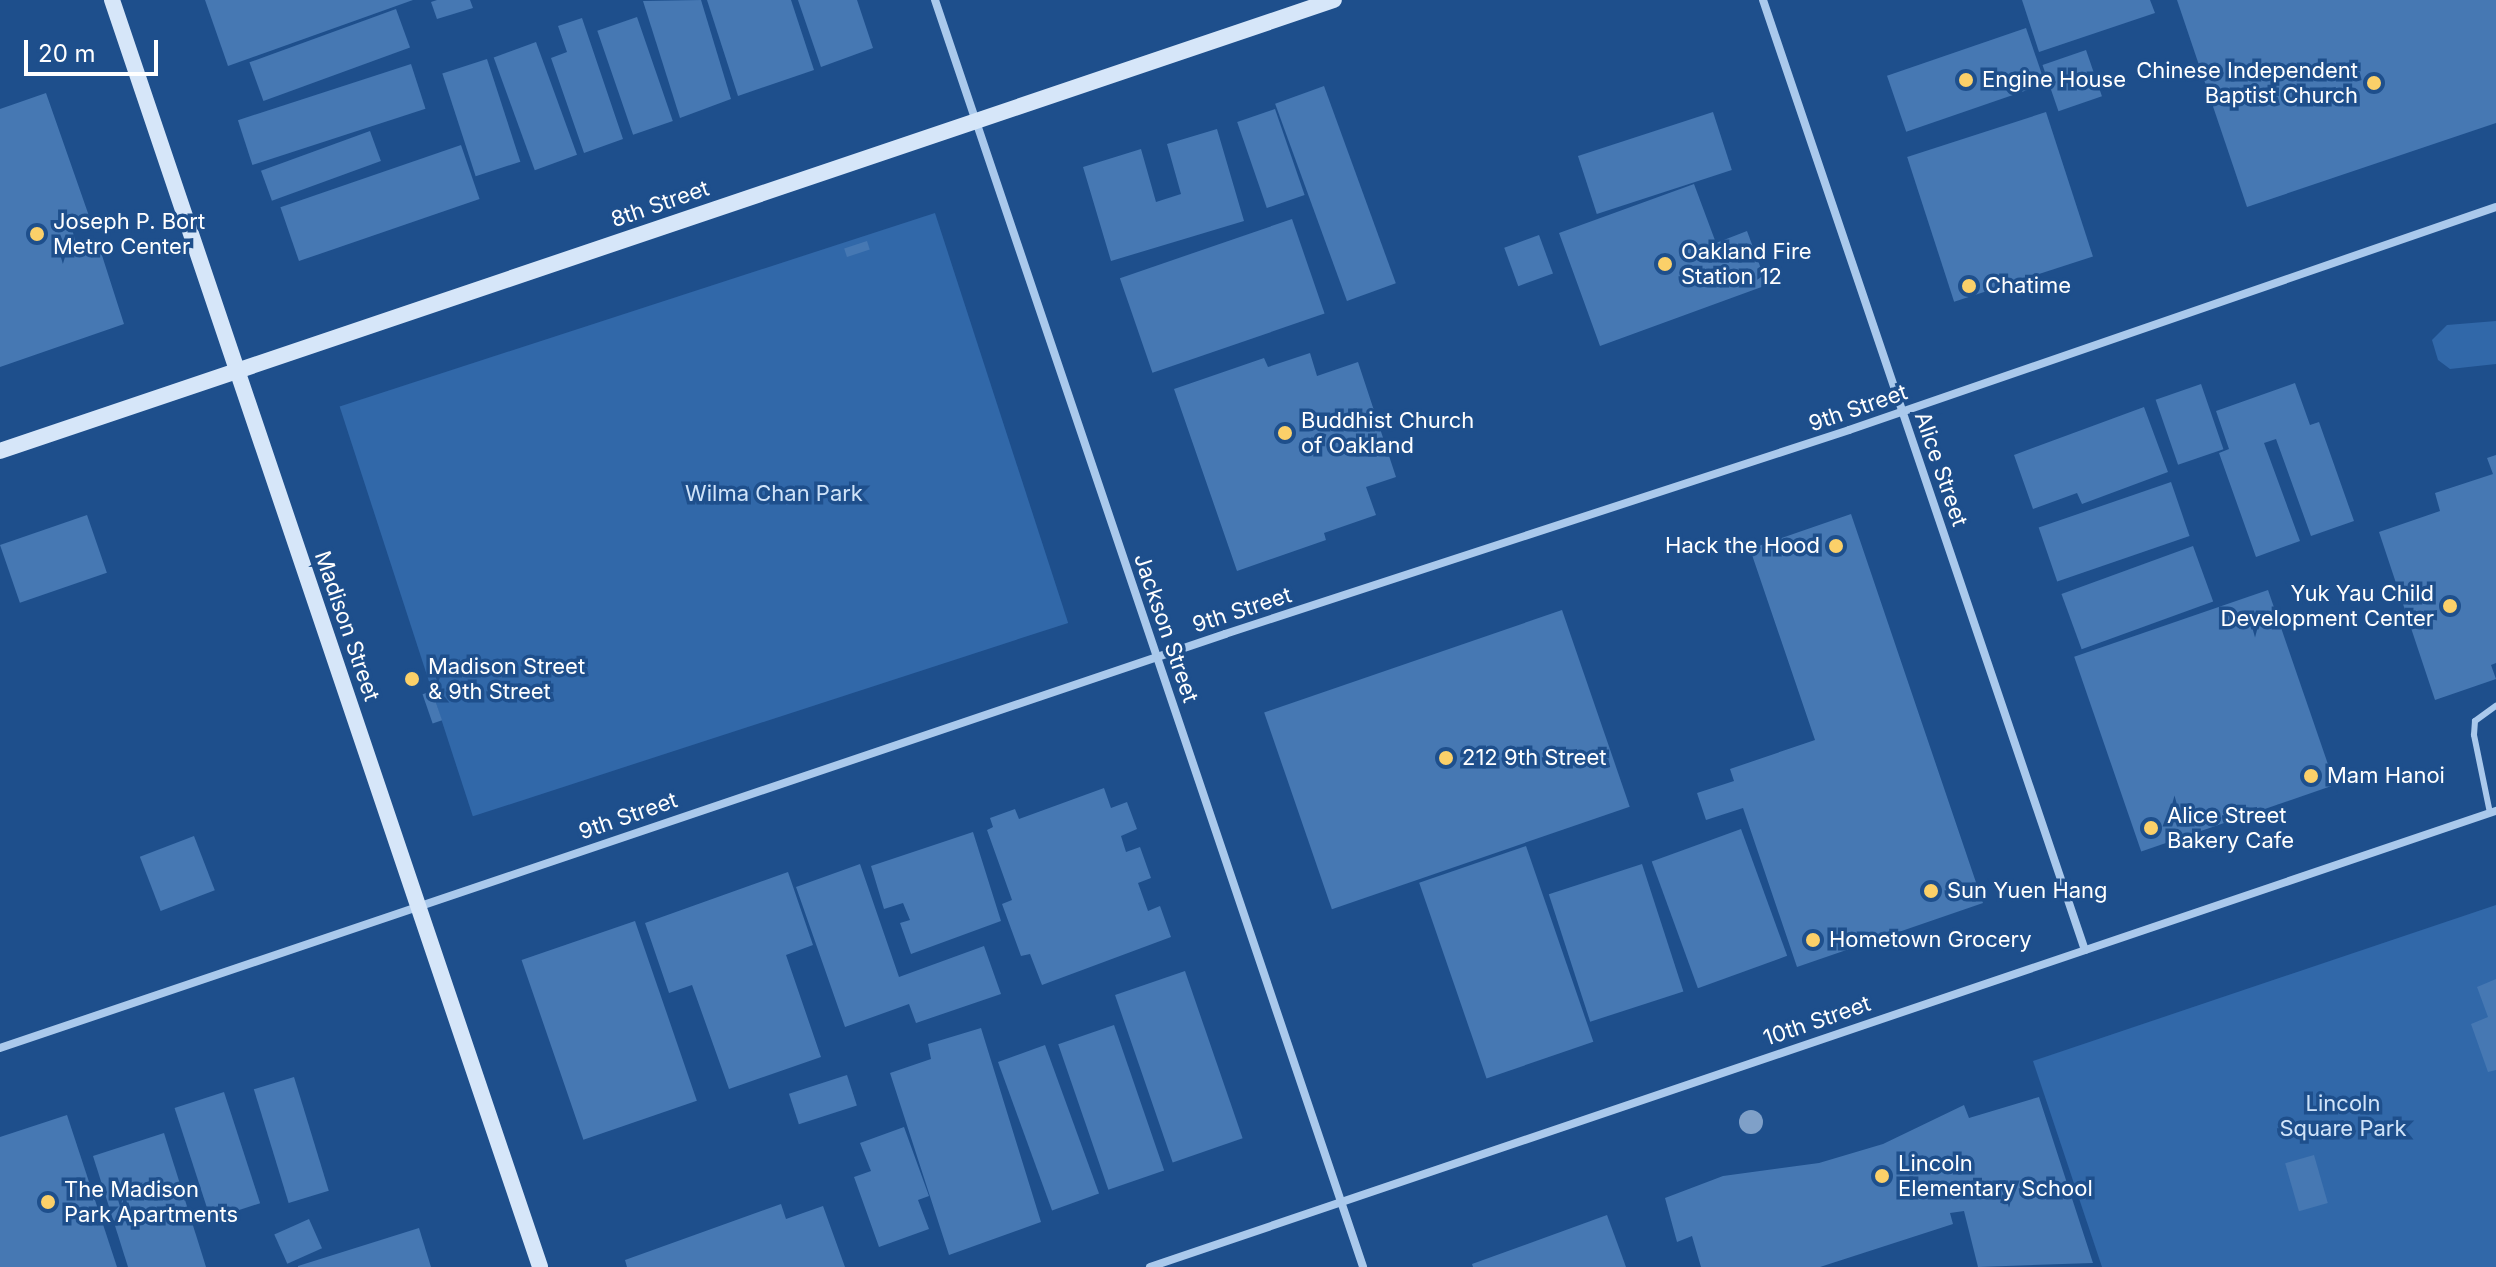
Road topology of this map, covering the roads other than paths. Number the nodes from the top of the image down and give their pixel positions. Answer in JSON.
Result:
{"nodes":[{"id":1,"x":112,"y":0,"type":"edge"},
{"id":2,"x":935,"y":0,"type":"edge"},
{"id":3,"x":1334,"y":0,"type":"edge"},
{"id":4,"x":1763,"y":0,"type":"edge"},
{"id":5,"x":976,"y":121,"type":"junction"},
{"id":6,"x":2496,"y":207,"type":"edge"},
{"id":7,"x":237,"y":371,"type":"junction"},
{"id":8,"x":1902,"y":412,"type":"junction"},
{"id":9,"x":0,"y":451,"type":"edge"},
{"id":10,"x":1157,"y":657,"type":"junction"},
{"id":11,"x":2496,"y":706,"type":"edge"},
{"id":12,"x":2493,"y":812,"type":"edge"},
{"id":13,"x":418,"y":906,"type":"junction"},
{"id":14,"x":2085,"y":950,"type":"junction"},
{"id":15,"x":0,"y":1048,"type":"edge"},
{"id":16,"x":1341,"y":1202,"type":"junction"},
{"id":17,"x":540,"y":1267,"type":"edge"},
{"id":18,"x":1150,"y":1267,"type":"edge"},
{"id":19,"x":1363,"y":1267,"type":"edge"}],
"edges":[{"from":1,"to":7,"type":"main road","name":"Madison Street"},
{"from":2,"to":5,"type":"street","name":"Jackson Street"},
{"from":3,"to":5,"type":"main road","name":"8th Street"},
{"from":4,"to":8,"type":"street","name":"Alice Street"},
{"from":5,"to":7,"type":"main road","name":"8th Street"},
{"from":5,"to":10,"type":"street","name":"Jackson Street"},
{"from":6,"to":8,"type":"street","name":"9th Street"},
{"from":7,"to":9,"type":"main road","name":"8th Street"},
{"from":7,"to":13,"type":"main road","name":"Madison Street"},
{"from":8,"to":10,"type":"street","name":"9th Street"},
{"from":8,"to":14,"type":"street","name":"Alice Street"},
{"from":10,"to":13,"type":"street","name":"9th Street"},
{"from":10,"to":16,"type":"street","name":"Jackson Street"},
{"from":11,"to":12,"type":"lane"},
{"from":12,"to":14,"type":"street","name":"10th Street"},
{"from":13,"to":15,"type":"street","name":"9th Street"},
{"from":13,"to":17,"type":"main road","name":"Madison Street"},
{"from":14,"to":16,"type":"street","name":"10th Street"},
{"from":16,"to":18,"type":"street","name":"10th Street"},
{"from":16,"to":19,"type":"street","name":"Jackson Street"}]}
